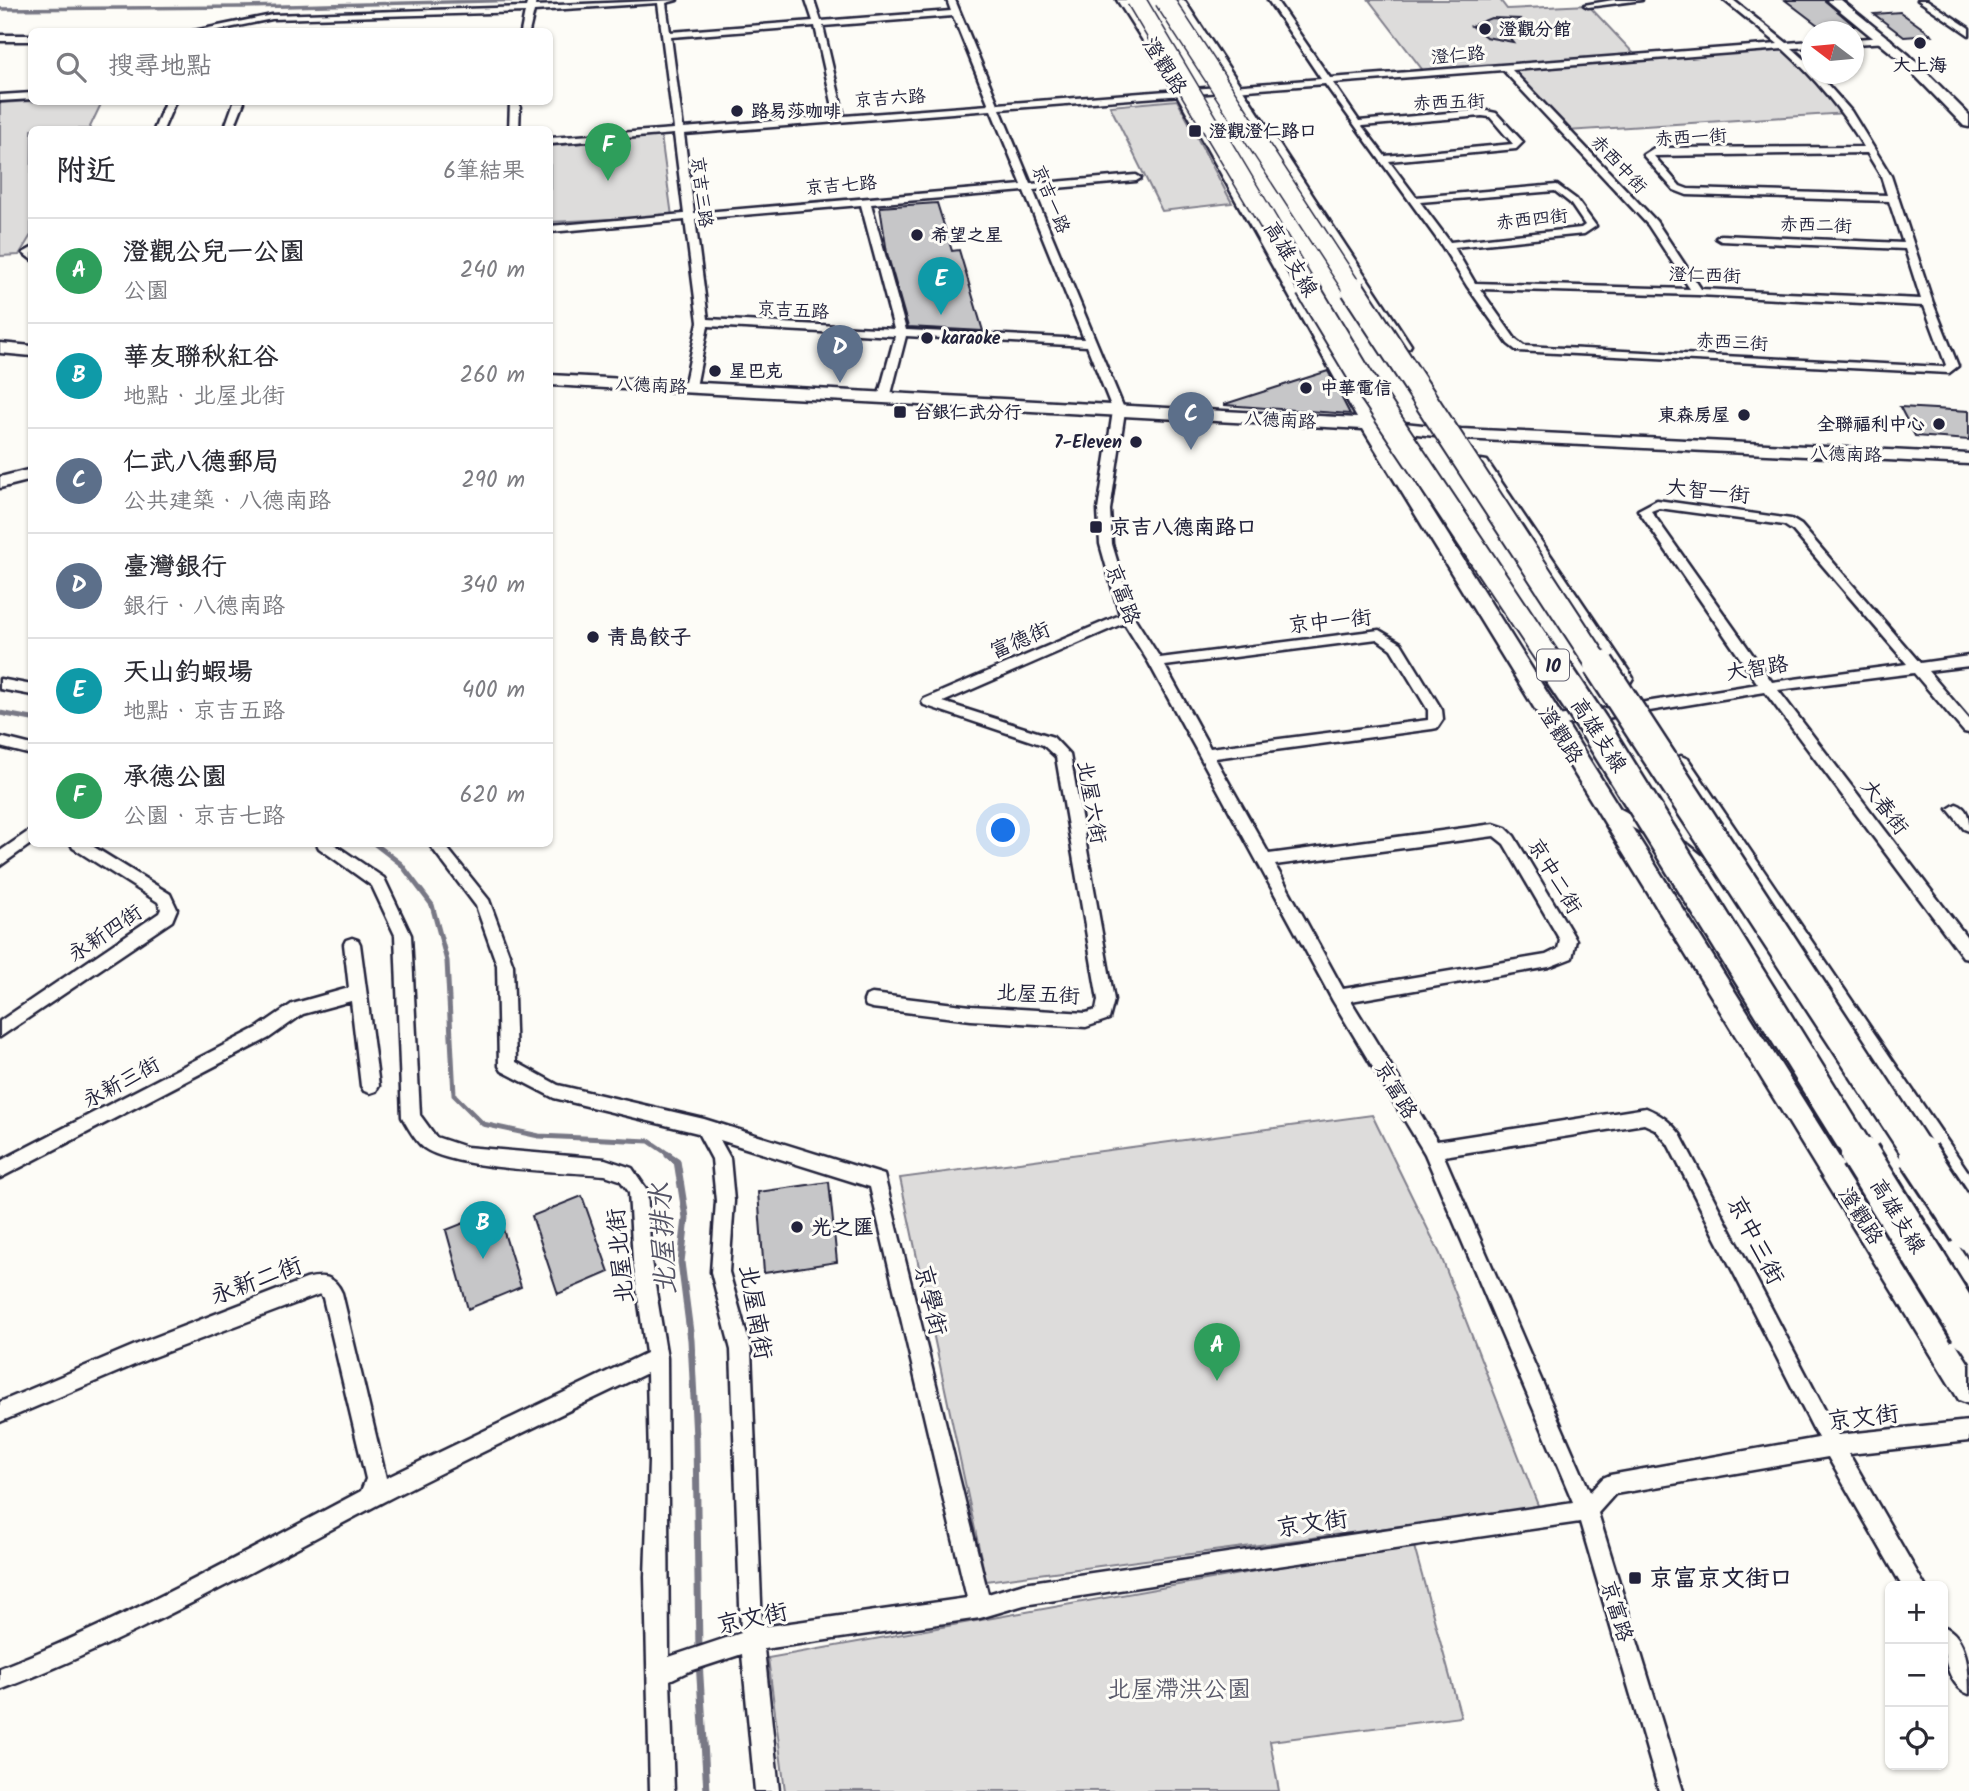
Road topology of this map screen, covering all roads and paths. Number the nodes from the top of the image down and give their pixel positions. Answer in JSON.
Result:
{"nodes":[{"id":1,"x":673,"y":0,"type":"edge"},
{"id":2,"x":810,"y":0,"type":"edge"},
{"id":3,"x":951,"y":0,"type":"edge"},
{"id":4,"x":1123,"y":0,"type":"edge"},
{"id":5,"x":1136,"y":0,"type":"edge"},
{"id":6,"x":1164,"y":0,"type":"edge"},
{"id":7,"x":1178,"y":0,"type":"edge"},
{"id":8,"x":1272,"y":0,"type":"edge"},
{"id":9,"x":1638,"y":0,"type":"edge"},
{"id":10,"x":1728,"y":0,"type":"edge"},
{"id":11,"x":1833,"y":0,"type":"edge"},
{"id":12,"x":1922,"y":0,"type":"edge"},
{"id":13,"x":662,"y":1,"type":"edge"},
{"id":14,"x":531,"y":4,"type":"edge"},
{"id":15,"x":1588,"y":5,"type":"dead end"},
{"id":16,"x":956,"y":13,"type":"junction"},
{"id":17,"x":272,"y":17,"type":"junction"},
{"id":18,"x":818,"y":23,"type":"junction"},
{"id":19,"x":214,"y":28,"type":"edge"},
{"id":20,"x":268,"y":28,"type":"edge"},
{"id":21,"x":526,"y":28,"type":"edge"},
{"id":22,"x":1969,"y":32,"type":"edge"},
{"id":23,"x":667,"y":35,"type":"junction"},
{"id":24,"x":28,"y":37,"type":"edge"},
{"id":25,"x":0,"y":38,"type":"edge"},
{"id":26,"x":1887,"y":40,"type":"junction"},
{"id":27,"x":1864,"y":41,"type":"edge"},
{"id":28,"x":1801,"y":45,"type":"edge"},
{"id":29,"x":1785,"y":46,"type":"junction"},
{"id":30,"x":1801,"y":61,"type":"edge"},
{"id":31,"x":1505,"y":67,"type":"junction"},
{"id":32,"x":1328,"y":80,"type":"junction"},
{"id":33,"x":1823,"y":84,"type":"edge"},
{"id":34,"x":1233,"y":87,"type":"junction"},
{"id":35,"x":1181,"y":91,"type":"junction"},
{"id":36,"x":28,"y":96,"type":"edge"},
{"id":37,"x":0,"y":98,"type":"edge"},
{"id":38,"x":169,"y":105,"type":"edge"},
{"id":39,"x":238,"y":105,"type":"edge"},
{"id":40,"x":515,"y":105,"type":"edge"},
{"id":41,"x":995,"y":106,"type":"junction"},
{"id":42,"x":840,"y":118,"type":"junction"},
{"id":43,"x":1969,"y":123,"type":"edge"},
{"id":44,"x":1356,"y":124,"type":"junction"},
{"id":45,"x":160,"y":126,"type":"edge"},
{"id":46,"x":230,"y":126,"type":"edge"},
{"id":47,"x":514,"y":126,"type":"edge"},
{"id":48,"x":679,"y":132,"type":"junction"},
{"id":49,"x":553,"y":141,"type":"edge"},
{"id":50,"x":1872,"y":150,"type":"junction"},
{"id":51,"x":1382,"y":159,"type":"junction"},
{"id":52,"x":1136,"y":178,"type":"dead end"},
{"id":53,"x":1027,"y":187,"type":"junction"},
{"id":54,"x":1894,"y":198,"type":"junction"},
{"id":55,"x":1412,"y":200,"type":"junction"},
{"id":56,"x":865,"y":201,"type":"junction"},
{"id":57,"x":690,"y":218,"type":"junction"},
{"id":58,"x":553,"y":229,"type":"edge"},
{"id":59,"x":1721,"y":238,"type":"dead end"},
{"id":60,"x":1447,"y":245,"type":"junction"},
{"id":61,"x":1910,"y":246,"type":"junction"},
{"id":62,"x":1472,"y":286,"type":"junction"},
{"id":63,"x":1698,"y":292,"type":"junction"},
{"id":64,"x":1928,"y":303,"type":"junction"},
{"id":65,"x":702,"y":322,"type":"junction"},
{"id":66,"x":901,"y":333,"type":"junction"},
{"id":67,"x":1091,"y":343,"type":"junction"},
{"id":68,"x":0,"y":348,"type":"edge"},
{"id":69,"x":28,"y":351,"type":"edge"},
{"id":70,"x":553,"y":380,"type":"edge"},
{"id":71,"x":690,"y":387,"type":"junction"},
{"id":72,"x":884,"y":398,"type":"junction"},
{"id":73,"x":1119,"y":411,"type":"junction"},
{"id":74,"x":1369,"y":424,"type":"junction"},
{"id":75,"x":1461,"y":434,"type":"junction"},
{"id":76,"x":1969,"y":459,"type":"edge"},
{"id":77,"x":28,"y":475,"type":"edge"},
{"id":78,"x":0,"y":483,"type":"edge"},
{"id":79,"x":1127,"y":617,"type":"junction"},
{"id":80,"x":1969,"y":661,"type":"edge"},
{"id":81,"x":1156,"y":663,"type":"junction"},
{"id":82,"x":1918,"y":668,"type":"junction"},
{"id":83,"x":0,"y":684,"type":"edge"},
{"id":84,"x":1768,"y":687,"type":"junction"},
{"id":85,"x":28,"y":689,"type":"edge"},
{"id":86,"x":929,"y":702,"type":"joint"},
{"id":87,"x":1644,"y":709,"type":"junction"},
{"id":88,"x":1552,"y":722,"type":"junction"},
{"id":89,"x":1969,"y":728,"type":"edge"},
{"id":90,"x":0,"y":742,"type":"edge"},
{"id":91,"x":28,"y":749,"type":"edge"},
{"id":92,"x":1204,"y":754,"type":"junction"},
{"id":93,"x":1603,"y":804,"type":"junction"},
{"id":94,"x":1956,"y":809,"type":"dead end"},
{"id":95,"x":1969,"y":825,"type":"edge"},
{"id":96,"x":28,"y":837,"type":"edge"},
{"id":97,"x":83,"y":847,"type":"edge"},
{"id":98,"x":328,"y":847,"type":"edge"},
{"id":99,"x":438,"y":847,"type":"edge"},
{"id":100,"x":0,"y":860,"type":"edge"},
{"id":101,"x":1263,"y":860,"type":"junction"},
{"id":102,"x":1084,"y":875,"type":"joint"},
{"id":103,"x":352,"y":944,"type":"dead end"},
{"id":104,"x":1969,"y":952,"type":"edge"},
{"id":105,"x":357,"y":993,"type":"junction"},
{"id":106,"x":1339,"y":996,"type":"junction"},
{"id":107,"x":872,"y":1001,"type":"dead end"},
{"id":108,"x":0,"y":1030,"type":"edge"},
{"id":109,"x":370,"y":1086,"type":"dead end"},
{"id":110,"x":704,"y":1127,"type":"junction"},
{"id":111,"x":1432,"y":1150,"type":"junction"},
{"id":112,"x":0,"y":1170,"type":"edge"},
{"id":113,"x":1969,"y":1195,"type":"edge"},
{"id":114,"x":1969,"y":1231,"type":"edge"},
{"id":115,"x":1969,"y":1279,"type":"edge"},
{"id":116,"x":1969,"y":1330,"type":"edge"},
{"id":117,"x":657,"y":1358,"type":"junction"},
{"id":118,"x":1969,"y":1390,"type":"edge"},
{"id":119,"x":0,"y":1412,"type":"edge"},
{"id":120,"x":1969,"y":1431,"type":"edge"},
{"id":121,"x":1833,"y":1446,"type":"junction"},
{"id":122,"x":369,"y":1498,"type":"junction"},
{"id":123,"x":1587,"y":1510,"type":"junction"},
{"id":124,"x":1911,"y":1581,"type":"edge"},
{"id":125,"x":980,"y":1607,"type":"junction"},
{"id":126,"x":745,"y":1643,"type":"junction"},
{"id":127,"x":1947,"y":1644,"type":"edge"},
{"id":128,"x":659,"y":1674,"type":"junction"},
{"id":129,"x":0,"y":1679,"type":"edge"},
{"id":130,"x":1969,"y":1683,"type":"edge"},
{"id":131,"x":662,"y":1791,"type":"edge"},
{"id":132,"x":767,"y":1791,"type":"edge"},
{"id":133,"x":1671,"y":1791,"type":"edge"}],
"edges":[{"from":1,"to":13,"type":"street"},
{"from":2,"to":18,"type":"street"},
{"from":3,"to":16,"type":"street","name":"京吉一路"},
{"from":4,"to":35,"type":"street","name":"澄觀路"},
{"from":5,"to":116,"type":"highway","name":"高雄支線","number":"10","bridge":true},
{"from":6,"to":114,"type":"highway","name":"高雄支線","number":"10","bridge":true},
{"from":7,"to":34,"type":"street"},
{"from":8,"to":32,"type":"street"},
{"from":9,"to":15,"type":"street"},
{"from":10,"to":29,"type":"street"},
{"from":11,"to":26,"type":"street"},
{"from":12,"to":22,"type":"street"},
{"from":13,"to":14,"type":"street"},
{"from":13,"to":23,"type":"street","name":"京吉三路"},
{"from":14,"to":17,"type":"street"},
{"from":14,"to":21,"type":"street"},
{"from":16,"to":18,"type":"street"},
{"from":16,"to":41,"type":"street","name":"京吉一路"},
{"from":17,"to":19,"type":"street"},
{"from":17,"to":20,"type":"street"},
{"from":18,"to":23,"type":"street"},
{"from":18,"to":42,"type":"street"},
{"from":23,"to":48,"type":"street","name":"京吉三路"},
{"from":24,"to":25,"type":"street"},
{"from":26,"to":27,"type":"street"},
{"from":26,"to":43,"type":"street"},
{"from":28,"to":29,"type":"street","name":"澄仁路"},
{"from":29,"to":30,"type":"street"},
{"from":29,"to":31,"type":"street","name":"澄仁路"},
{"from":31,"to":32,"type":"street","name":"澄仁路"},
{"from":31,"to":63,"type":"street","name":"赤西中街"},
{"from":32,"to":34,"type":"street","name":"澄仁路"},
{"from":32,"to":44,"type":"street"},
{"from":33,"to":50,"type":"street"},
{"from":34,"to":35,"type":"street","name":"京吉六路"},
{"from":34,"to":75,"type":"street"},
{"from":35,"to":41,"type":"street","name":"京吉六路"},
{"from":35,"to":74,"type":"street","name":"澄觀路"},
{"from":36,"to":37,"type":"street"},
{"from":38,"to":45,"type":"street"},
{"from":39,"to":46,"type":"street"},
{"from":40,"to":47,"type":"street"},
{"from":41,"to":42,"type":"street","name":"京吉六路"},
{"from":41,"to":53,"type":"street","name":"京吉一路"},
{"from":42,"to":48,"type":"street","name":"京吉六路"},
{"from":44,"to":51,"type":"street"},
{"from":44,"to":51,"type":"street","name":"赤西五街"},
{"from":48,"to":49,"type":"street","name":"京吉六路"},
{"from":48,"to":57,"type":"street","name":"京吉三路"},
{"from":50,"to":54,"type":"street"},
{"from":50,"to":54,"type":"street","name":"赤西一街"},
{"from":51,"to":55,"type":"street"},
{"from":52,"to":53,"type":"street","name":"京吉七路"},
{"from":53,"to":56,"type":"street","name":"京吉七路"},
{"from":53,"to":67,"type":"street","name":"京吉一路"},
{"from":54,"to":61,"type":"street"},
{"from":55,"to":60,"type":"street"},
{"from":55,"to":60,"type":"street","name":"赤西四街"},
{"from":56,"to":57,"type":"street","name":"京吉七路"},
{"from":56,"to":66,"type":"street"},
{"from":57,"to":58,"type":"street","name":"京吉七路"},
{"from":57,"to":65,"type":"street","name":"京吉三路"},
{"from":59,"to":61,"type":"street","name":"赤西二街"},
{"from":60,"to":62,"type":"street"},
{"from":61,"to":64,"type":"street"},
{"from":62,"to":63,"type":"street","name":"澄仁西街"},
{"from":62,"to":64,"type":"street","name":"赤西三街"},
{"from":63,"to":64,"type":"street","name":"澄仁西街"},
{"from":65,"to":66,"type":"street","name":"京吉五路"},
{"from":65,"to":71,"type":"street","name":"京吉三路"},
{"from":66,"to":67,"type":"street","name":"京吉五路"},
{"from":66,"to":72,"type":"street"},
{"from":67,"to":73,"type":"street","name":"京吉一路"},
{"from":68,"to":69,"type":"street"},
{"from":70,"to":71,"type":"street","name":"八德南路"},
{"from":71,"to":72,"type":"street","name":"八德南路"},
{"from":72,"to":73,"type":"street","name":"八德南路"},
{"from":73,"to":74,"type":"street","name":"八德南路"},
{"from":73,"to":79,"type":"street","name":"京富路"},
{"from":74,"to":75,"type":"street","name":"八德南路"},
{"from":74,"to":88,"type":"street","name":"澄觀路"},
{"from":75,"to":76,"type":"street","name":"八德南路"},
{"from":75,"to":87,"type":"street"},
{"from":77,"to":78,"type":"street"},
{"from":79,"to":81,"type":"street","name":"京富路"},
{"from":79,"to":86,"type":"street","name":"富德街"},
{"from":80,"to":82,"type":"street","name":"大智路"},
{"from":81,"to":92,"type":"street","name":"京富路"},
{"from":81,"to":92,"type":"street","name":"京中一街"},
{"from":82,"to":84,"type":"street","name":"大智路"},
{"from":82,"to":84,"type":"street","name":"大智一街"},
{"from":82,"to":89,"type":"street"},
{"from":83,"to":85,"type":"street"},
{"from":84,"to":87,"type":"street","name":"大智路"},
{"from":84,"to":104,"type":"street","name":"大春街"},
{"from":86,"to":102,"type":"street","name":"北屋六街"},
{"from":87,"to":88,"type":"street","name":"大智路"},
{"from":87,"to":113,"type":"street"},
{"from":88,"to":93,"type":"street","name":"澄觀路"},
{"from":90,"to":91,"type":"street"},
{"from":92,"to":101,"type":"street","name":"京富路"},
{"from":93,"to":115,"type":"street"},
{"from":93,"to":118,"type":"street","name":"澄觀路"},
{"from":94,"to":95,"type":"street"},
{"from":96,"to":100,"type":"street"},
{"from":97,"to":108,"type":"street","name":"永新四街"},
{"from":98,"to":117,"type":"street","name":"北屋北街"},
{"from":99,"to":110,"type":"street"},
{"from":101,"to":106,"type":"street","name":"京富路"},
{"from":101,"to":106,"type":"street","name":"京中二街"},
{"from":102,"to":107,"type":"street","name":"北屋五街"},
{"from":103,"to":105,"type":"street"},
{"from":105,"to":109,"type":"street"},
{"from":105,"to":112,"type":"street","name":"永新三街"},
{"from":106,"to":111,"type":"street","name":"京富路"},
{"from":110,"to":125,"type":"street","name":"京學街"},
{"from":110,"to":126,"type":"street","name":"北屋南街"},
{"from":111,"to":121,"type":"street","name":"京中三街"},
{"from":111,"to":123,"type":"street","name":"京富路"},
{"from":117,"to":122,"type":"street"},
{"from":117,"to":128,"type":"street","name":"北屋北街"},
{"from":119,"to":122,"type":"street","name":"永新二街"},
{"from":120,"to":121,"type":"street","name":"京文街"},
{"from":121,"to":123,"type":"street","name":"京文街"},
{"from":121,"to":124,"type":"street","name":"京中三街"},
{"from":122,"to":129,"type":"street"},
{"from":123,"to":125,"type":"street","name":"京文街"},
{"from":123,"to":133,"type":"street","name":"京富路"},
{"from":125,"to":126,"type":"street","name":"京文街"},
{"from":126,"to":128,"type":"street","name":"京文街"},
{"from":126,"to":132,"type":"street","name":"北屋南街"},
{"from":127,"to":130,"type":"street"},
{"from":128,"to":131,"type":"street","name":"北屋北街"}]}
